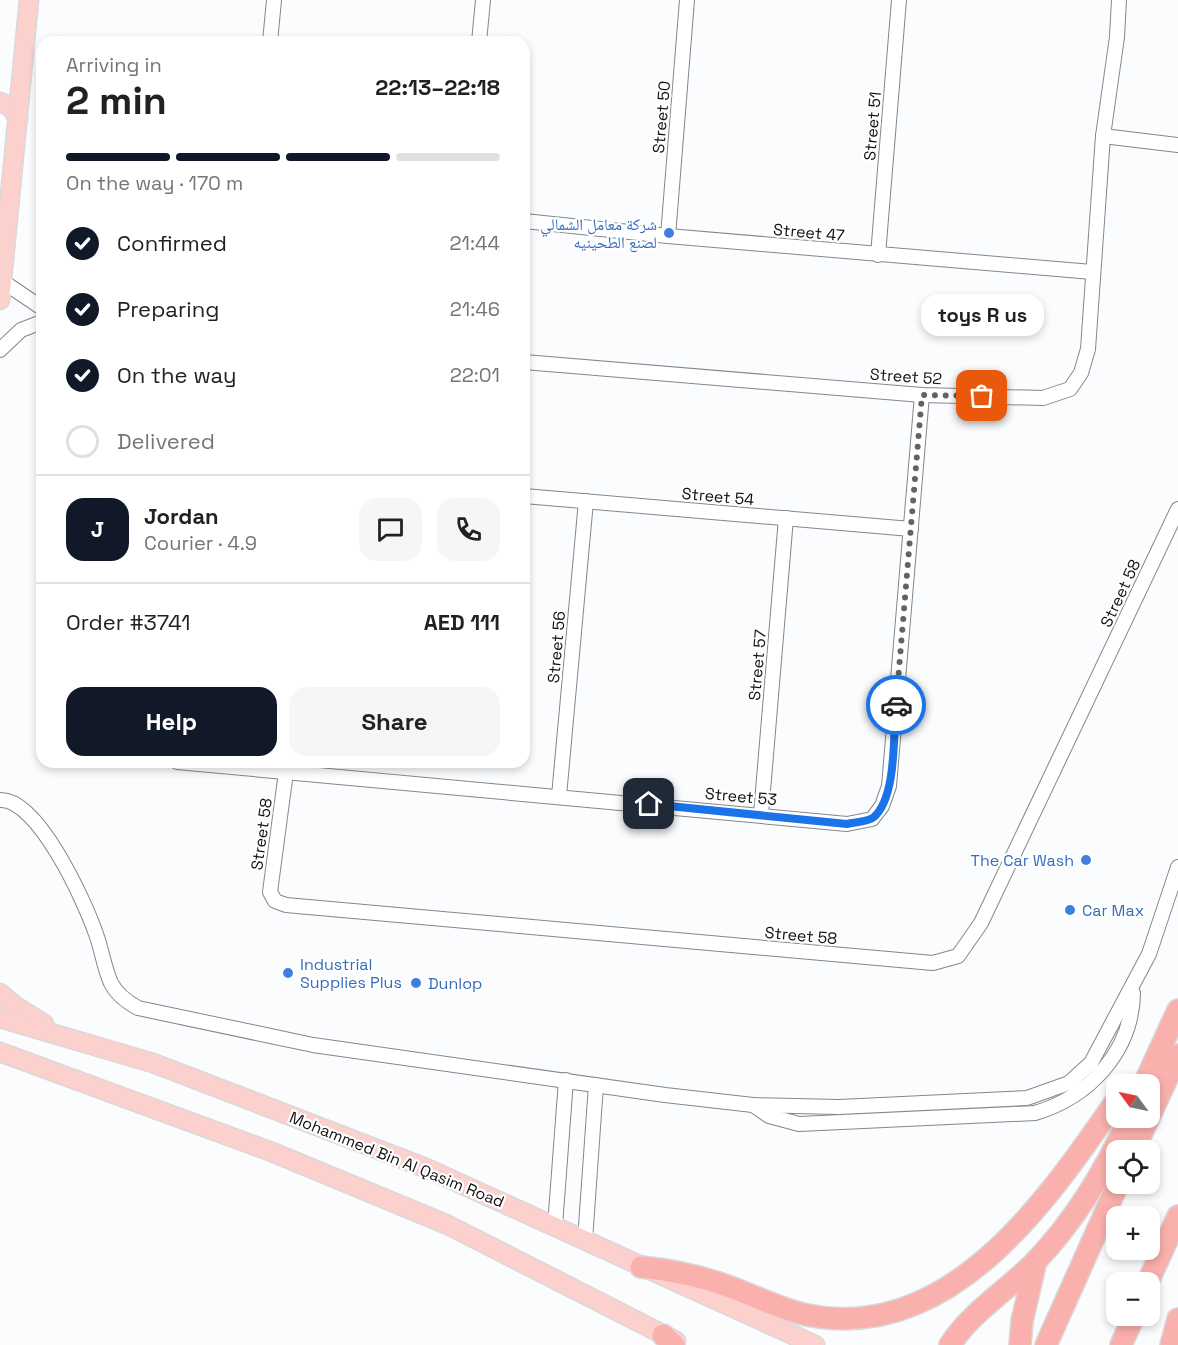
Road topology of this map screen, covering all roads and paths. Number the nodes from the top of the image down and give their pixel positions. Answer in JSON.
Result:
{"nodes":[{"id":1,"x":29,"y":0,"type":"edge"},
{"id":2,"x":274,"y":0,"type":"edge"},
{"id":3,"x":483,"y":0,"type":"edge"},
{"id":4,"x":687,"y":0,"type":"edge"},
{"id":5,"x":899,"y":0,"type":"edge"},
{"id":6,"x":1119,"y":0,"type":"edge"},
{"id":7,"x":271,"y":36,"type":"edge"},
{"id":8,"x":480,"y":36,"type":"edge"},
{"id":9,"x":0,"y":102,"type":"edge"},
{"id":10,"x":18,"y":119,"type":"junction"},
{"id":11,"x":1103,"y":136,"type":"junction"},
{"id":12,"x":1178,"y":145,"type":"edge"},
{"id":13,"x":530,"y":222,"type":"edge"},
{"id":14,"x":668,"y":236,"type":"junction"},
{"id":15,"x":878,"y":255,"type":"junction"},
{"id":16,"x":1092,"y":272,"type":"junction"},
{"id":17,"x":2,"y":281,"type":"junction"},
{"id":18,"x":0,"y":300,"type":"edge"},
{"id":19,"x":36,"y":304,"type":"edge"},
{"id":20,"x":36,"y":324,"type":"edge"},
{"id":21,"x":0,"y":350,"type":"edge"},
{"id":22,"x":530,"y":362,"type":"edge"},
{"id":23,"x":922,"y":395,"type":"junction"},
{"id":24,"x":530,"y":496,"type":"edge"},
{"id":25,"x":586,"y":501,"type":"junction"},
{"id":26,"x":1178,"y":508,"type":"edge"},
{"id":27,"x":786,"y":518,"type":"junction"},
{"id":28,"x":911,"y":529,"type":"junction"},
{"id":29,"x":242,"y":768,"type":"edge"},
{"id":30,"x":352,"y":768,"type":"edge"},
{"id":31,"x":286,"y":772,"type":"junction"},
{"id":32,"x":351,"y":777,"type":"junction"},
{"id":33,"x":559,"y":796,"type":"junction"},
{"id":34,"x":0,"y":800,"type":"edge"},
{"id":35,"x":761,"y":814,"type":"junction"},
{"id":36,"x":1178,"y":867,"type":"edge"},
{"id":37,"x":0,"y":993,"type":"edge"},
{"id":38,"x":1178,"y":1010,"type":"edge"},
{"id":39,"x":0,"y":1018,"type":"edge"},
{"id":40,"x":1167,"y":1034,"type":"junction"},
{"id":41,"x":63,"y":1036,"type":"junction"},
{"id":42,"x":0,"y":1052,"type":"edge"},
{"id":43,"x":1178,"y":1055,"type":"edge"},
{"id":44,"x":1136,"y":1074,"type":"edge"},
{"id":45,"x":1149,"y":1074,"type":"edge"},
{"id":46,"x":566,"y":1080,"type":"junction"},
{"id":47,"x":596,"y":1085,"type":"junction"},
{"id":48,"x":1106,"y":1116,"type":"edge"},
{"id":49,"x":1124,"y":1128,"type":"edge"},
{"id":50,"x":1139,"y":1140,"type":"edge"},
{"id":51,"x":1113,"y":1194,"type":"edge"},
{"id":52,"x":1178,"y":1216,"type":"edge"},
{"id":53,"x":555,"y":1226,"type":"junction"},
{"id":54,"x":585,"y":1240,"type":"junction"},
{"id":55,"x":1036,"y":1261,"type":"junction"},
{"id":56,"x":641,"y":1267,"type":"junction"},
{"id":57,"x":1153,"y":1272,"type":"edge"},
{"id":58,"x":1178,"y":1319,"type":"edge"},
{"id":59,"x":1130,"y":1326,"type":"edge"},
{"id":60,"x":669,"y":1340,"type":"edge"},
{"id":61,"x":683,"y":1345,"type":"edge"},
{"id":62,"x":815,"y":1345,"type":"edge"},
{"id":63,"x":950,"y":1345,"type":"edge"},
{"id":64,"x":1020,"y":1345,"type":"edge"},
{"id":65,"x":1046,"y":1345,"type":"edge"},
{"id":66,"x":1121,"y":1345,"type":"edge"},
{"id":67,"x":1171,"y":1345,"type":"edge"}],
"edges":[{"from":1,"to":10,"type":"main road"},
{"from":2,"to":7,"type":"street"},
{"from":3,"to":8,"type":"street"},
{"from":4,"to":14,"type":"street","name":"Street 50"},
{"from":5,"to":15,"type":"street","name":"Street 51"},
{"from":6,"to":11,"type":"street","name":"Street 52"},
{"from":9,"to":10,"type":"main road"},
{"from":10,"to":17,"type":"main road"},
{"from":11,"to":12,"type":"street"},
{"from":11,"to":16,"type":"street","name":"Street 52"},
{"from":13,"to":14,"type":"street","name":"Street 47"},
{"from":14,"to":15,"type":"street","name":"Street 47"},
{"from":15,"to":16,"type":"street","name":"Street 47"},
{"from":16,"to":23,"type":"street","name":"Street 52"},
{"from":17,"to":18,"type":"main road"},
{"from":17,"to":19,"type":"street"},
{"from":20,"to":21,"type":"street"},
{"from":22,"to":23,"type":"street","name":"Street 52"},
{"from":23,"to":28,"type":"street","name":"Street 53"},
{"from":24,"to":25,"type":"street","name":"Street 54"},
{"from":25,"to":27,"type":"street","name":"Street 54"},
{"from":25,"to":33,"type":"street","name":"Street 56"},
{"from":26,"to":31,"type":"street","name":"Street 58"},
{"from":27,"to":28,"type":"street","name":"Street 54"},
{"from":27,"to":35,"type":"street","name":"Street 57"},
{"from":28,"to":35,"type":"street","name":"Street 53"},
{"from":29,"to":31,"type":"street","name":"Street 53"},
{"from":30,"to":32,"type":"street"},
{"from":31,"to":32,"type":"street","name":"Street 53"},
{"from":32,"to":33,"type":"street","name":"Street 53"},
{"from":33,"to":35,"type":"street","name":"Street 53"},
{"from":34,"to":46,"type":"street"},
{"from":36,"to":47,"type":"street"},
{"from":37,"to":41,"type":"main road"},
{"from":38,"to":40,"type":"highway"},
{"from":39,"to":41,"type":"main road","name":"Mohammed Bin Al Qasim Road"},
{"from":40,"to":44,"type":"highway"},
{"from":40,"to":45,"type":"highway"},
{"from":41,"to":53,"type":"main road","name":"Mohammed Bin Al Qasim Road"},
{"from":42,"to":60,"type":"main road"},
{"from":43,"to":50,"type":"highway"},
{"from":46,"to":47,"type":"street"},
{"from":46,"to":53,"type":"street"},
{"from":47,"to":54,"type":"street"},
{"from":48,"to":56,"type":"highway"},
{"from":49,"to":55,"type":"highway"},
{"from":51,"to":65,"type":"highway"},
{"from":52,"to":57,"type":"highway"},
{"from":53,"to":54,"type":"main road","name":"Mohammed Bin Al Qasim Road"},
{"from":54,"to":56,"type":"main road","name":"Mohammed Bin Al Qasim Road"},
{"from":55,"to":63,"type":"highway"},
{"from":55,"to":64,"type":"highway"},
{"from":56,"to":62,"type":"main road","name":"Mohammed Bin Al Qasim Road"},
{"from":58,"to":67,"type":"highway"},
{"from":59,"to":66,"type":"highway"},
{"from":60,"to":61,"type":"main road"}]}
